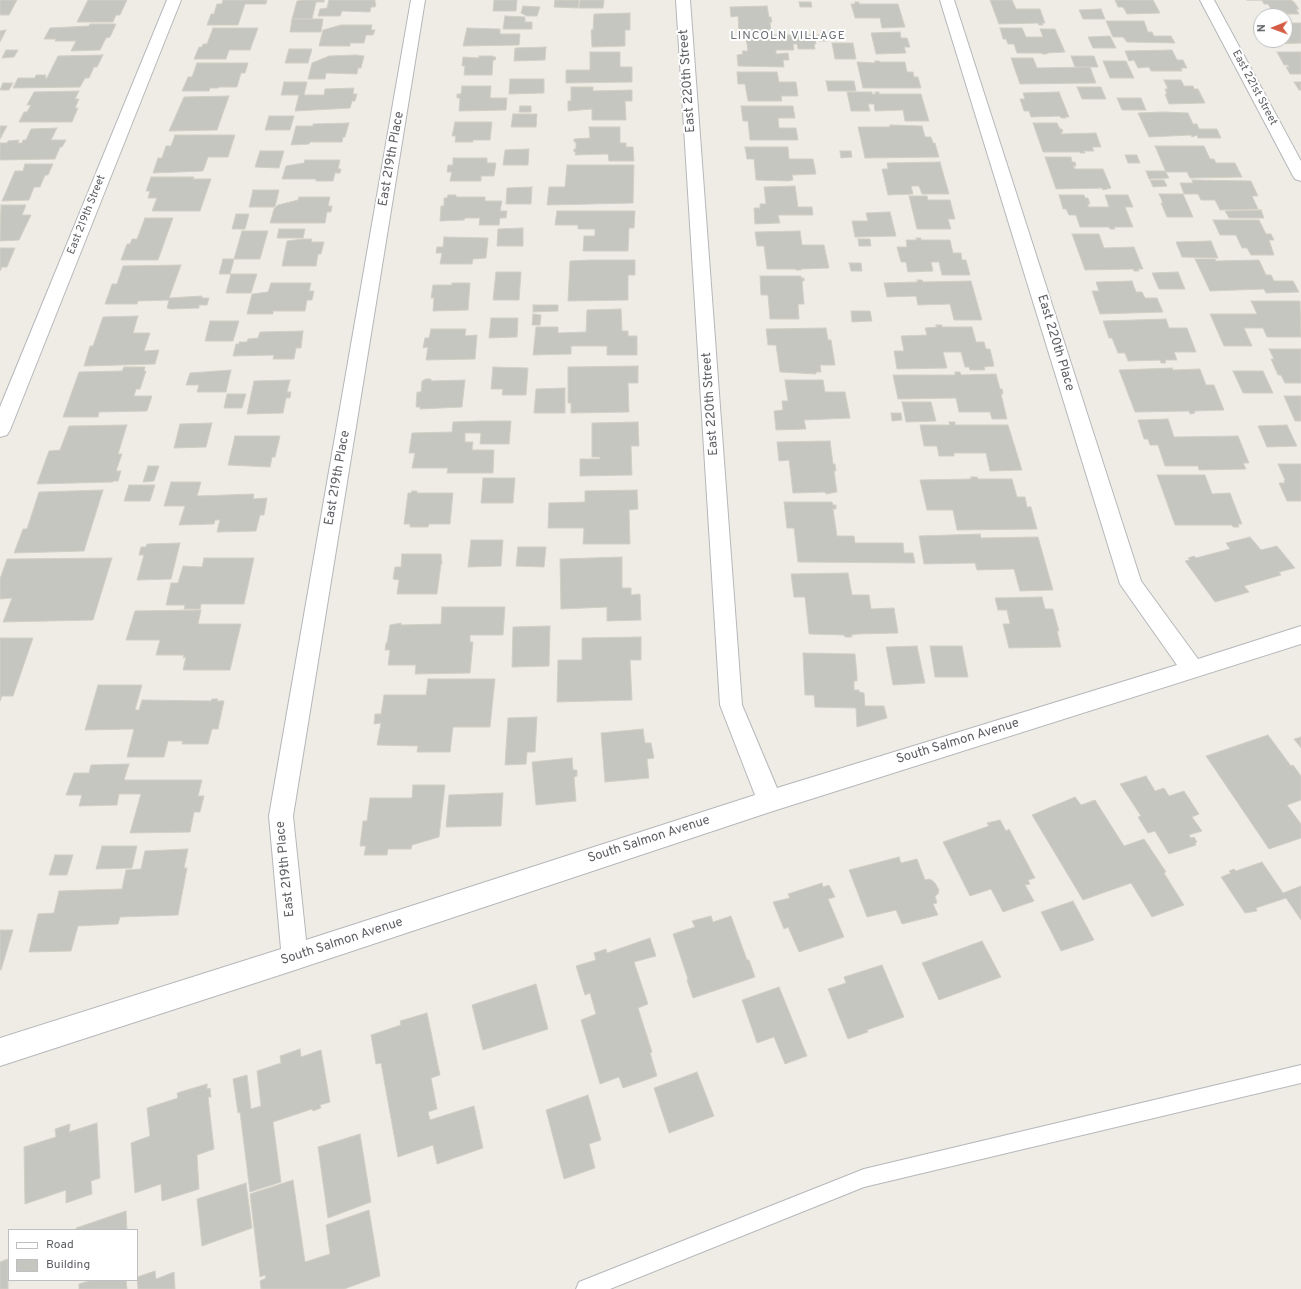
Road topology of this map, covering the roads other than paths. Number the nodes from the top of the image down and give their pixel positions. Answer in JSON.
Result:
{"nodes":[{"id":1,"x":174,"y":0,"type":"edge"},
{"id":2,"x":418,"y":0,"type":"edge"},
{"id":3,"x":683,"y":0,"type":"edge"},
{"id":4,"x":947,"y":0,"type":"edge"},
{"id":5,"x":1207,"y":0,"type":"edge"},
{"id":6,"x":1301,"y":176,"type":"edge"},
{"id":7,"x":0,"y":430,"type":"edge"},
{"id":8,"x":1301,"y":635,"type":"edge"},
{"id":9,"x":1193,"y":670,"type":"junction"},
{"id":10,"x":770,"y":801,"type":"junction"},
{"id":11,"x":295,"y":957,"type":"junction"},
{"id":12,"x":0,"y":1052,"type":"edge"},
{"id":13,"x":1301,"y":1074,"type":"edge"},
{"id":14,"x":586,"y":1289,"type":"edge"}],
"edges":[{"from":1,"to":7,"type":"street","name":"East 219th Street"},
{"from":2,"to":11,"type":"street","name":"East 219th Place"},
{"from":3,"to":10,"type":"street","name":"East 220th Street"},
{"from":4,"to":9,"type":"street","name":"East 220th Place"},
{"from":5,"to":6,"type":"street","name":"East 221st Street"},
{"from":8,"to":9,"type":"street","name":"South Salmon Avenue"},
{"from":9,"to":10,"type":"street","name":"South Salmon Avenue"},
{"from":10,"to":11,"type":"street","name":"South Salmon Avenue"},
{"from":11,"to":12,"type":"street","name":"South Salmon Avenue"},
{"from":13,"to":14,"type":"lane"}]}
